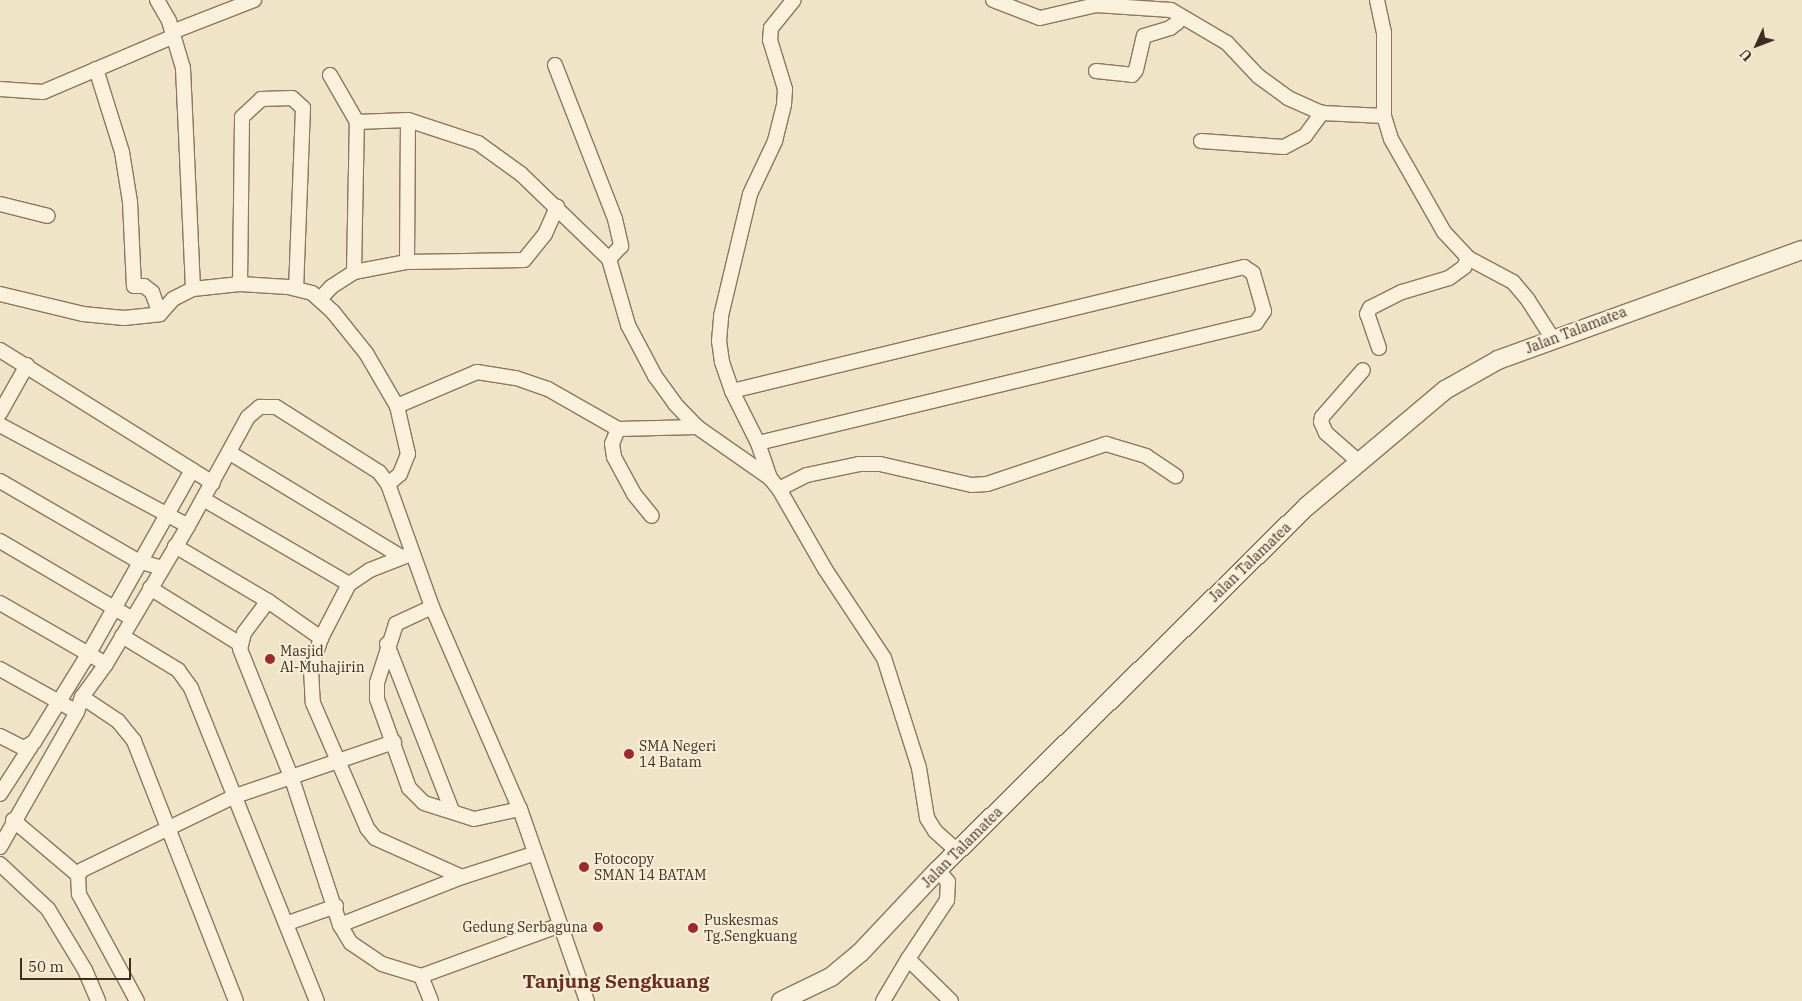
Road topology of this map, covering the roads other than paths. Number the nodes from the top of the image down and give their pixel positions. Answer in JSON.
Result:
{"nodes":[{"id":1,"x":157,"y":0,"type":"edge"},
{"id":2,"x":254,"y":0,"type":"edge"},
{"id":3,"x":794,"y":0,"type":"edge"},
{"id":4,"x":993,"y":0,"type":"edge"},
{"id":5,"x":1377,"y":0,"type":"edge"},
{"id":6,"x":1179,"y":16,"type":"junction"},
{"id":7,"x":172,"y":35,"type":"junction"},
{"id":8,"x":555,"y":65,"type":"dead end"},
{"id":9,"x":96,"y":70,"type":"junction"},
{"id":10,"x":1096,"y":71,"type":"dead end"},
{"id":11,"x":330,"y":75,"type":"dead end"},
{"id":12,"x":0,"y":89,"type":"edge"},
{"id":13,"x":1322,"y":113,"type":"junction"},
{"id":14,"x":1384,"y":116,"type":"junction"},
{"id":15,"x":408,"y":120,"type":"junction"},
{"id":16,"x":357,"y":122,"type":"junction"},
{"id":17,"x":1201,"y":141,"type":"dead end"},
{"id":18,"x":0,"y":204,"type":"edge"},
{"id":19,"x":557,"y":207,"type":"junction"},
{"id":20,"x":48,"y":216,"type":"dead end"},
{"id":21,"x":1802,"y":250,"type":"edge"},
{"id":22,"x":1468,"y":258,"type":"junction"},
{"id":23,"x":609,"y":259,"type":"junction"},
{"id":24,"x":407,"y":262,"type":"junction"},
{"id":25,"x":354,"y":272,"type":"junction"},
{"id":26,"x":240,"y":284,"type":"junction"},
{"id":27,"x":296,"y":288,"type":"junction"},
{"id":28,"x":193,"y":289,"type":"junction"},
{"id":29,"x":0,"y":294,"type":"edge"},
{"id":30,"x":320,"y":299,"type":"junction"},
{"id":31,"x":160,"y":314,"type":"junction"},
{"id":32,"x":1552,"y":339,"type":"junction"},
{"id":33,"x":1379,"y":348,"type":"dead end"},
{"id":34,"x":0,"y":350,"type":"edge"},
{"id":35,"x":27,"y":365,"type":"junction"},
{"id":36,"x":1363,"y":370,"type":"dead end"},
{"id":37,"x":732,"y":391,"type":"junction"},
{"id":38,"x":398,"y":406,"type":"junction"},
{"id":39,"x":0,"y":413,"type":"edge"},
{"id":40,"x":0,"y":425,"type":"edge"},
{"id":41,"x":697,"y":427,"type":"junction"},
{"id":42,"x":618,"y":429,"type":"junction"},
{"id":43,"x":758,"y":443,"type":"junction"},
{"id":44,"x":230,"y":453,"type":"junction"},
{"id":45,"x":1358,"y":461,"type":"junction"},
{"id":46,"x":192,"y":470,"type":"junction"},
{"id":47,"x":1176,"y":476,"type":"dead end"},
{"id":48,"x":770,"y":478,"type":"junction"},
{"id":49,"x":0,"y":481,"type":"edge"},
{"id":50,"x":213,"y":483,"type":"junction"},
{"id":51,"x":388,"y":484,"type":"junction"},
{"id":52,"x":779,"y":489,"type":"junction"},
{"id":53,"x":203,"y":500,"type":"junction"},
{"id":54,"x":165,"y":516,"type":"junction"},
{"id":55,"x":652,"y":516,"type":"dead end"},
{"id":56,"x":188,"y":526,"type":"junction"},
{"id":57,"x":0,"y":541,"type":"edge"},
{"id":58,"x":174,"y":546,"type":"junction"},
{"id":59,"x":406,"y":555,"type":"junction"},
{"id":60,"x":138,"y":562,"type":"junction"},
{"id":61,"x":163,"y":568,"type":"junction"},
{"id":62,"x":349,"y":584,"type":"junction"},
{"id":63,"x":150,"y":588,"type":"junction"},
{"id":64,"x":268,"y":601,"type":"junction"},
{"id":65,"x":0,"y":603,"type":"edge"},
{"id":66,"x":432,"y":607,"type":"junction"},
{"id":67,"x":114,"y":608,"type":"junction"},
{"id":68,"x":131,"y":618,"type":"junction"},
{"id":69,"x":122,"y":636,"type":"junction"},
{"id":70,"x":321,"y":638,"type":"junction"},
{"id":71,"x":240,"y":644,"type":"junction"},
{"id":72,"x":388,"y":644,"type":"junction"},
{"id":73,"x":89,"y":653,"type":"junction"},
{"id":74,"x":106,"y":664,"type":"junction"},
{"id":75,"x":0,"y":670,"type":"edge"},
{"id":76,"x":82,"y":697,"type":"junction"},
{"id":77,"x":59,"y":703,"type":"junction"},
{"id":78,"x":77,"y":712,"type":"junction"},
{"id":79,"x":0,"y":736,"type":"edge"},
{"id":80,"x":394,"y":742,"type":"junction"},
{"id":81,"x":31,"y":746,"type":"junction"},
{"id":82,"x":337,"y":762,"type":"junction"},
{"id":83,"x":292,"y":779,"type":"junction"},
{"id":84,"x":0,"y":794,"type":"edge"},
{"id":85,"x":235,"y":796,"type":"junction"},
{"id":86,"x":520,"y":809,"type":"junction"},
{"id":87,"x":452,"y":811,"type":"junction"},
{"id":88,"x":13,"y":820,"type":"junction"},
{"id":89,"x":169,"y":828,"type":"junction"},
{"id":90,"x":0,"y":847,"type":"edge"},
{"id":91,"x":958,"y":852,"type":"junction"},
{"id":92,"x":533,"y":854,"type":"junction"},
{"id":93,"x":0,"y":864,"type":"edge"},
{"id":94,"x":938,"y":870,"type":"junction"},
{"id":95,"x":78,"y":875,"type":"junction"},
{"id":96,"x":462,"y":877,"type":"junction"},
{"id":97,"x":336,"y":906,"type":"junction"},
{"id":98,"x":288,"y":923,"type":"junction"},
{"id":99,"x":340,"y":925,"type":"junction"},
{"id":100,"x":558,"y":926,"type":"junction"},
{"id":101,"x":908,"y":958,"type":"junction"},
{"id":102,"x":421,"y":976,"type":"junction"},
{"id":103,"x":313,"y":1000,"type":"edge"},
{"id":104,"x":98,"y":1001,"type":"edge"},
{"id":105,"x":136,"y":1001,"type":"edge"},
{"id":106,"x":236,"y":1001,"type":"edge"},
{"id":107,"x":431,"y":1001,"type":"edge"},
{"id":108,"x":587,"y":1001,"type":"edge"},
{"id":109,"x":781,"y":1001,"type":"edge"},
{"id":110,"x":883,"y":1001,"type":"edge"},
{"id":111,"x":951,"y":1001,"type":"edge"}],
"edges":[{"from":1,"to":7,"type":"street"},
{"from":2,"to":7,"type":"street"},
{"from":3,"to":37,"type":"street"},
{"from":4,"to":6,"type":"street"},
{"from":5,"to":14,"type":"street"},
{"from":6,"to":10,"type":"street"},
{"from":6,"to":13,"type":"street"},
{"from":7,"to":9,"type":"street"},
{"from":7,"to":28,"type":"street"},
{"from":8,"to":23,"type":"street"},
{"from":9,"to":12,"type":"street"},
{"from":9,"to":31,"type":"street"},
{"from":11,"to":16,"type":"street"},
{"from":13,"to":14,"type":"street"},
{"from":13,"to":17,"type":"street"},
{"from":14,"to":22,"type":"street"},
{"from":15,"to":16,"type":"street"},
{"from":15,"to":19,"type":"street"},
{"from":15,"to":24,"type":"street"},
{"from":16,"to":25,"type":"street"},
{"from":18,"to":20,"type":"street"},
{"from":19,"to":23,"type":"street"},
{"from":19,"to":24,"type":"street"},
{"from":21,"to":32,"type":"street","name":"Jalan Talamatea"},
{"from":22,"to":32,"type":"street"},
{"from":22,"to":33,"type":"street"},
{"from":23,"to":41,"type":"street"},
{"from":24,"to":25,"type":"street"},
{"from":25,"to":30,"type":"street"},
{"from":26,"to":27,"type":"street"},
{"from":26,"to":27,"type":"street"},
{"from":26,"to":28,"type":"street"},
{"from":27,"to":30,"type":"street"},
{"from":28,"to":31,"type":"street"},
{"from":29,"to":31,"type":"street"},
{"from":30,"to":38,"type":"street"},
{"from":32,"to":45,"type":"street","name":"Jalan Talamatea"},
{"from":34,"to":35,"type":"street"},
{"from":35,"to":39,"type":"street"},
{"from":35,"to":46,"type":"street"},
{"from":36,"to":45,"type":"street"},
{"from":37,"to":43,"type":"street"},
{"from":37,"to":43,"type":"street"},
{"from":38,"to":42,"type":"street"},
{"from":38,"to":51,"type":"street"},
{"from":40,"to":54,"type":"street"},
{"from":41,"to":42,"type":"street"},
{"from":41,"to":48,"type":"street"},
{"from":42,"to":55,"type":"street"},
{"from":43,"to":48,"type":"street"},
{"from":44,"to":50,"type":"street"},
{"from":44,"to":51,"type":"street"},
{"from":44,"to":59,"type":"street"},
{"from":45,"to":91,"type":"street","name":"Jalan Talamatea"},
{"from":46,"to":50,"type":"street"},
{"from":46,"to":54,"type":"street"},
{"from":47,"to":52,"type":"street"},
{"from":48,"to":52,"type":"street"},
{"from":49,"to":60,"type":"street"},
{"from":50,"to":53,"type":"street"},
{"from":51,"to":59,"type":"street"},
{"from":52,"to":91,"type":"street"},
{"from":53,"to":56,"type":"street"},
{"from":53,"to":62,"type":"street"},
{"from":54,"to":56,"type":"street"},
{"from":54,"to":60,"type":"street"},
{"from":56,"to":58,"type":"street"},
{"from":57,"to":67,"type":"street"},
{"from":58,"to":61,"type":"street"},
{"from":58,"to":64,"type":"street"},
{"from":59,"to":62,"type":"street"},
{"from":59,"to":66,"type":"street"},
{"from":60,"to":61,"type":"street"},
{"from":60,"to":67,"type":"street"},
{"from":61,"to":63,"type":"street"},
{"from":62,"to":70,"type":"street"},
{"from":63,"to":68,"type":"street"},
{"from":63,"to":71,"type":"street"},
{"from":64,"to":70,"type":"street"},
{"from":64,"to":71,"type":"street"},
{"from":65,"to":73,"type":"street"},
{"from":66,"to":72,"type":"street"},
{"from":66,"to":86,"type":"street"},
{"from":67,"to":68,"type":"street"},
{"from":67,"to":73,"type":"street"},
{"from":68,"to":69,"type":"street"},
{"from":69,"to":74,"type":"street"},
{"from":69,"to":85,"type":"street"},
{"from":70,"to":82,"type":"street"},
{"from":71,"to":83,"type":"street"},
{"from":72,"to":80,"type":"street"},
{"from":72,"to":87,"type":"street"},
{"from":73,"to":74,"type":"street"},
{"from":73,"to":77,"type":"street"},
{"from":74,"to":76,"type":"street"},
{"from":75,"to":77,"type":"street"},
{"from":76,"to":78,"type":"street"},
{"from":76,"to":89,"type":"street"},
{"from":77,"to":78,"type":"street"},
{"from":77,"to":81,"type":"street"},
{"from":78,"to":88,"type":"street"},
{"from":79,"to":81,"type":"street"},
{"from":80,"to":82,"type":"street"},
{"from":80,"to":87,"type":"street"},
{"from":81,"to":84,"type":"street"},
{"from":82,"to":83,"type":"street"},
{"from":82,"to":96,"type":"street"},
{"from":83,"to":85,"type":"street"},
{"from":83,"to":97,"type":"street"},
{"from":85,"to":89,"type":"street"},
{"from":85,"to":98,"type":"street"},
{"from":86,"to":87,"type":"street"},
{"from":86,"to":92,"type":"street"},
{"from":88,"to":90,"type":"street"},
{"from":88,"to":95,"type":"street"},
{"from":89,"to":95,"type":"street"},
{"from":89,"to":106,"type":"street"},
{"from":91,"to":94,"type":"street","name":"Jalan Talamatea"},
{"from":92,"to":96,"type":"street"},
{"from":92,"to":100,"type":"street"},
{"from":93,"to":104,"type":"street"},
{"from":94,"to":101,"type":"street"},
{"from":94,"to":109,"type":"street","name":"Jalan Talamatea"},
{"from":95,"to":105,"type":"street"},
{"from":96,"to":99,"type":"street"},
{"from":97,"to":98,"type":"street"},
{"from":97,"to":99,"type":"street"},
{"from":98,"to":103,"type":"street"},
{"from":99,"to":102,"type":"street"},
{"from":100,"to":102,"type":"street"},
{"from":100,"to":108,"type":"street"},
{"from":101,"to":110,"type":"street"},
{"from":101,"to":111,"type":"street"},
{"from":102,"to":107,"type":"street"}]}
